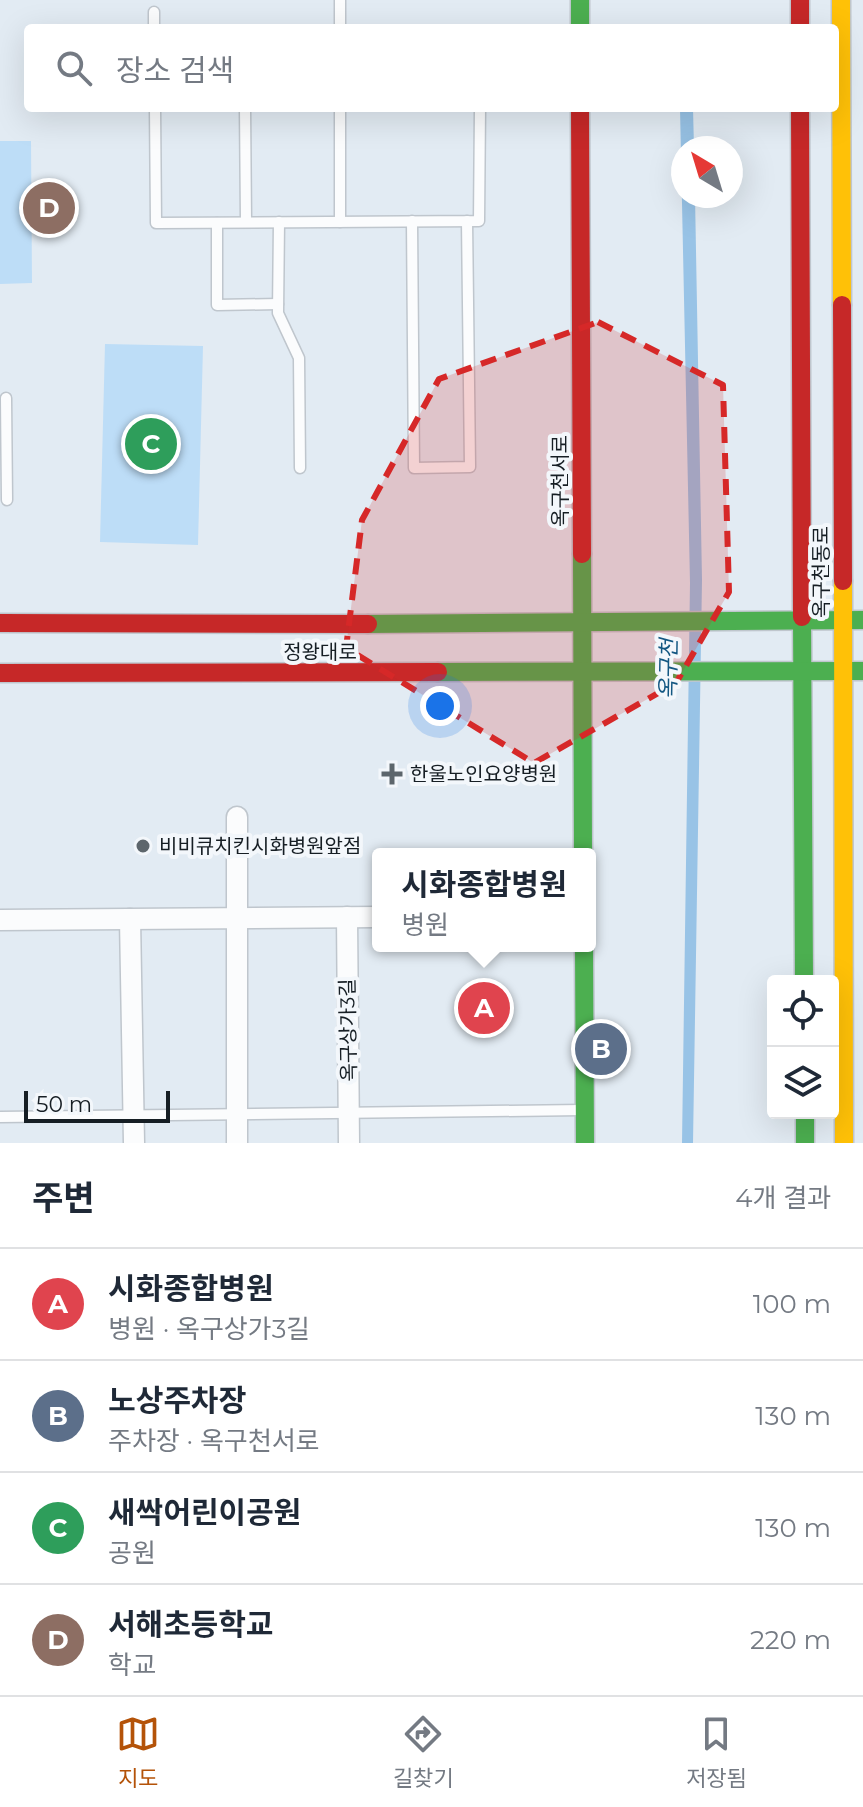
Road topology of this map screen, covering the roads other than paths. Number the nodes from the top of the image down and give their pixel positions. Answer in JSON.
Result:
{"nodes":[{"id":1,"x":340,"y":0,"type":"edge"},
{"id":2,"x":580,"y":0,"type":"edge"},
{"id":3,"x":800,"y":0,"type":"edge"},
{"id":4,"x":841,"y":0,"type":"edge"},
{"id":5,"x":154,"y":12,"type":"dead end"},
{"id":6,"x":154,"y":24,"type":"edge"},
{"id":7,"x":340,"y":24,"type":"edge"},
{"id":8,"x":580,"y":24,"type":"edge"},
{"id":9,"x":800,"y":24,"type":"edge"},
{"id":10,"x":155,"y":112,"type":"edge"},
{"id":11,"x":245,"y":112,"type":"edge"},
{"id":12,"x":340,"y":112,"type":"edge"},
{"id":13,"x":480,"y":112,"type":"edge"},
{"id":14,"x":580,"y":112,"type":"edge"},
{"id":15,"x":800,"y":112,"type":"edge"},
{"id":16,"x":412,"y":221,"type":"junction"},
{"id":17,"x":467,"y":221,"type":"junction"},
{"id":18,"x":246,"y":222,"type":"junction"},
{"id":19,"x":279,"y":222,"type":"junction"},
{"id":20,"x":340,"y":222,"type":"junction"},
{"id":21,"x":217,"y":223,"type":"junction"},
{"id":22,"x":278,"y":304,"type":"junction"},
{"id":23,"x":6,"y":398,"type":"dead end"},
{"id":24,"x":3,"y":442,"type":"edge"},
{"id":25,"x":300,"y":468,"type":"dead end"},
{"id":26,"x":7,"y":500,"type":"dead end"},
{"id":27,"x":803,"y":620,"type":"junction"},
{"id":28,"x":843,"y":620,"type":"junction"},
{"id":29,"x":863,"y":620,"type":"edge"},
{"id":30,"x":0,"y":623,"type":"edge"},
{"id":31,"x":582,"y":623,"type":"junction"},
{"id":32,"x":863,"y":671,"type":"edge"},
{"id":33,"x":803,"y":672,"type":"junction"},
{"id":34,"x":843,"y":672,"type":"junction"},
{"id":35,"x":0,"y":673,"type":"edge"},
{"id":36,"x":583,"y":674,"type":"junction"},
{"id":37,"x":237,"y":817,"type":"dead end"},
{"id":38,"x":583,"y":848,"type":"edge"},
{"id":39,"x":347,"y":917,"type":"junction"},
{"id":40,"x":372,"y":917,"type":"edge"},
{"id":41,"x":237,"y":918,"type":"junction"},
{"id":42,"x":130,"y":919,"type":"junction"},
{"id":43,"x":0,"y":920,"type":"edge"},
{"id":44,"x":584,"y":952,"type":"edge"},
{"id":45,"x":804,"y":975,"type":"edge"},
{"id":46,"x":584,"y":1110,"type":"junction"},
{"id":47,"x":349,"y":1113,"type":"junction"},
{"id":48,"x":237,"y":1114,"type":"junction"},
{"id":49,"x":133,"y":1115,"type":"junction"},
{"id":50,"x":0,"y":1117,"type":"edge"},
{"id":51,"x":805,"y":1119,"type":"edge"},
{"id":52,"x":134,"y":1143,"type":"edge"},
{"id":53,"x":237,"y":1143,"type":"edge"},
{"id":54,"x":349,"y":1143,"type":"edge"},
{"id":55,"x":585,"y":1143,"type":"edge"},
{"id":56,"x":805,"y":1143,"type":"edge"},
{"id":57,"x":844,"y":1143,"type":"edge"}],
"edges":[{"from":1,"to":7,"type":"lane"},
{"from":2,"to":8,"type":"street"},
{"from":3,"to":9,"type":"street"},
{"from":4,"to":28,"type":"street","name":"옥구천동로"},
{"from":5,"to":6,"type":"lane"},
{"from":10,"to":21,"type":"lane"},
{"from":11,"to":18,"type":"lane"},
{"from":12,"to":20,"type":"lane"},
{"from":13,"to":17,"type":"lane"},
{"from":14,"to":31,"type":"street","name":"옥구천서로"},
{"from":15,"to":27,"type":"street","name":"옥구천동로"},
{"from":16,"to":17,"type":"lane"},
{"from":16,"to":17,"type":"lane"},
{"from":16,"to":20,"type":"lane"},
{"from":18,"to":19,"type":"lane"},
{"from":18,"to":21,"type":"lane"},
{"from":19,"to":20,"type":"lane"},
{"from":19,"to":22,"type":"lane"},
{"from":21,"to":22,"type":"lane"},
{"from":22,"to":25,"type":"lane"},
{"from":23,"to":24,"type":"lane"},
{"from":24,"to":26,"type":"lane"},
{"from":27,"to":28,"type":"street"},
{"from":27,"to":31,"type":"street","name":"정왕대로"},
{"from":27,"to":33,"type":"street","name":"옥구천동로"},
{"from":28,"to":29,"type":"street"},
{"from":28,"to":34,"type":"street","name":"옥구천동로"},
{"from":30,"to":31,"type":"street","name":"정왕대로"},
{"from":31,"to":36,"type":"street","name":"옥구천서로"},
{"from":32,"to":34,"type":"street"},
{"from":33,"to":34,"type":"street"},
{"from":33,"to":36,"type":"street","name":"정왕대로"},
{"from":33,"to":45,"type":"street","name":"옥구천동로"},
{"from":34,"to":57,"type":"street","name":"옥구천동로"},
{"from":35,"to":36,"type":"street","name":"정왕대로"},
{"from":36,"to":38,"type":"street","name":"옥구천서로"},
{"from":37,"to":41,"type":"street"},
{"from":39,"to":40,"type":"street"},
{"from":39,"to":41,"type":"street"},
{"from":39,"to":47,"type":"street","name":"옥구상가3길"},
{"from":41,"to":42,"type":"street"},
{"from":41,"to":48,"type":"street"},
{"from":42,"to":43,"type":"street"},
{"from":42,"to":49,"type":"street"},
{"from":44,"to":46,"type":"street"},
{"from":46,"to":47,"type":"lane"},
{"from":46,"to":55,"type":"street"},
{"from":47,"to":48,"type":"lane"},
{"from":47,"to":54,"type":"street","name":"옥구상가3길"},
{"from":48,"to":49,"type":"lane"},
{"from":48,"to":53,"type":"street"},
{"from":49,"to":50,"type":"lane"},
{"from":49,"to":52,"type":"street"},
{"from":51,"to":56,"type":"street"}]}
